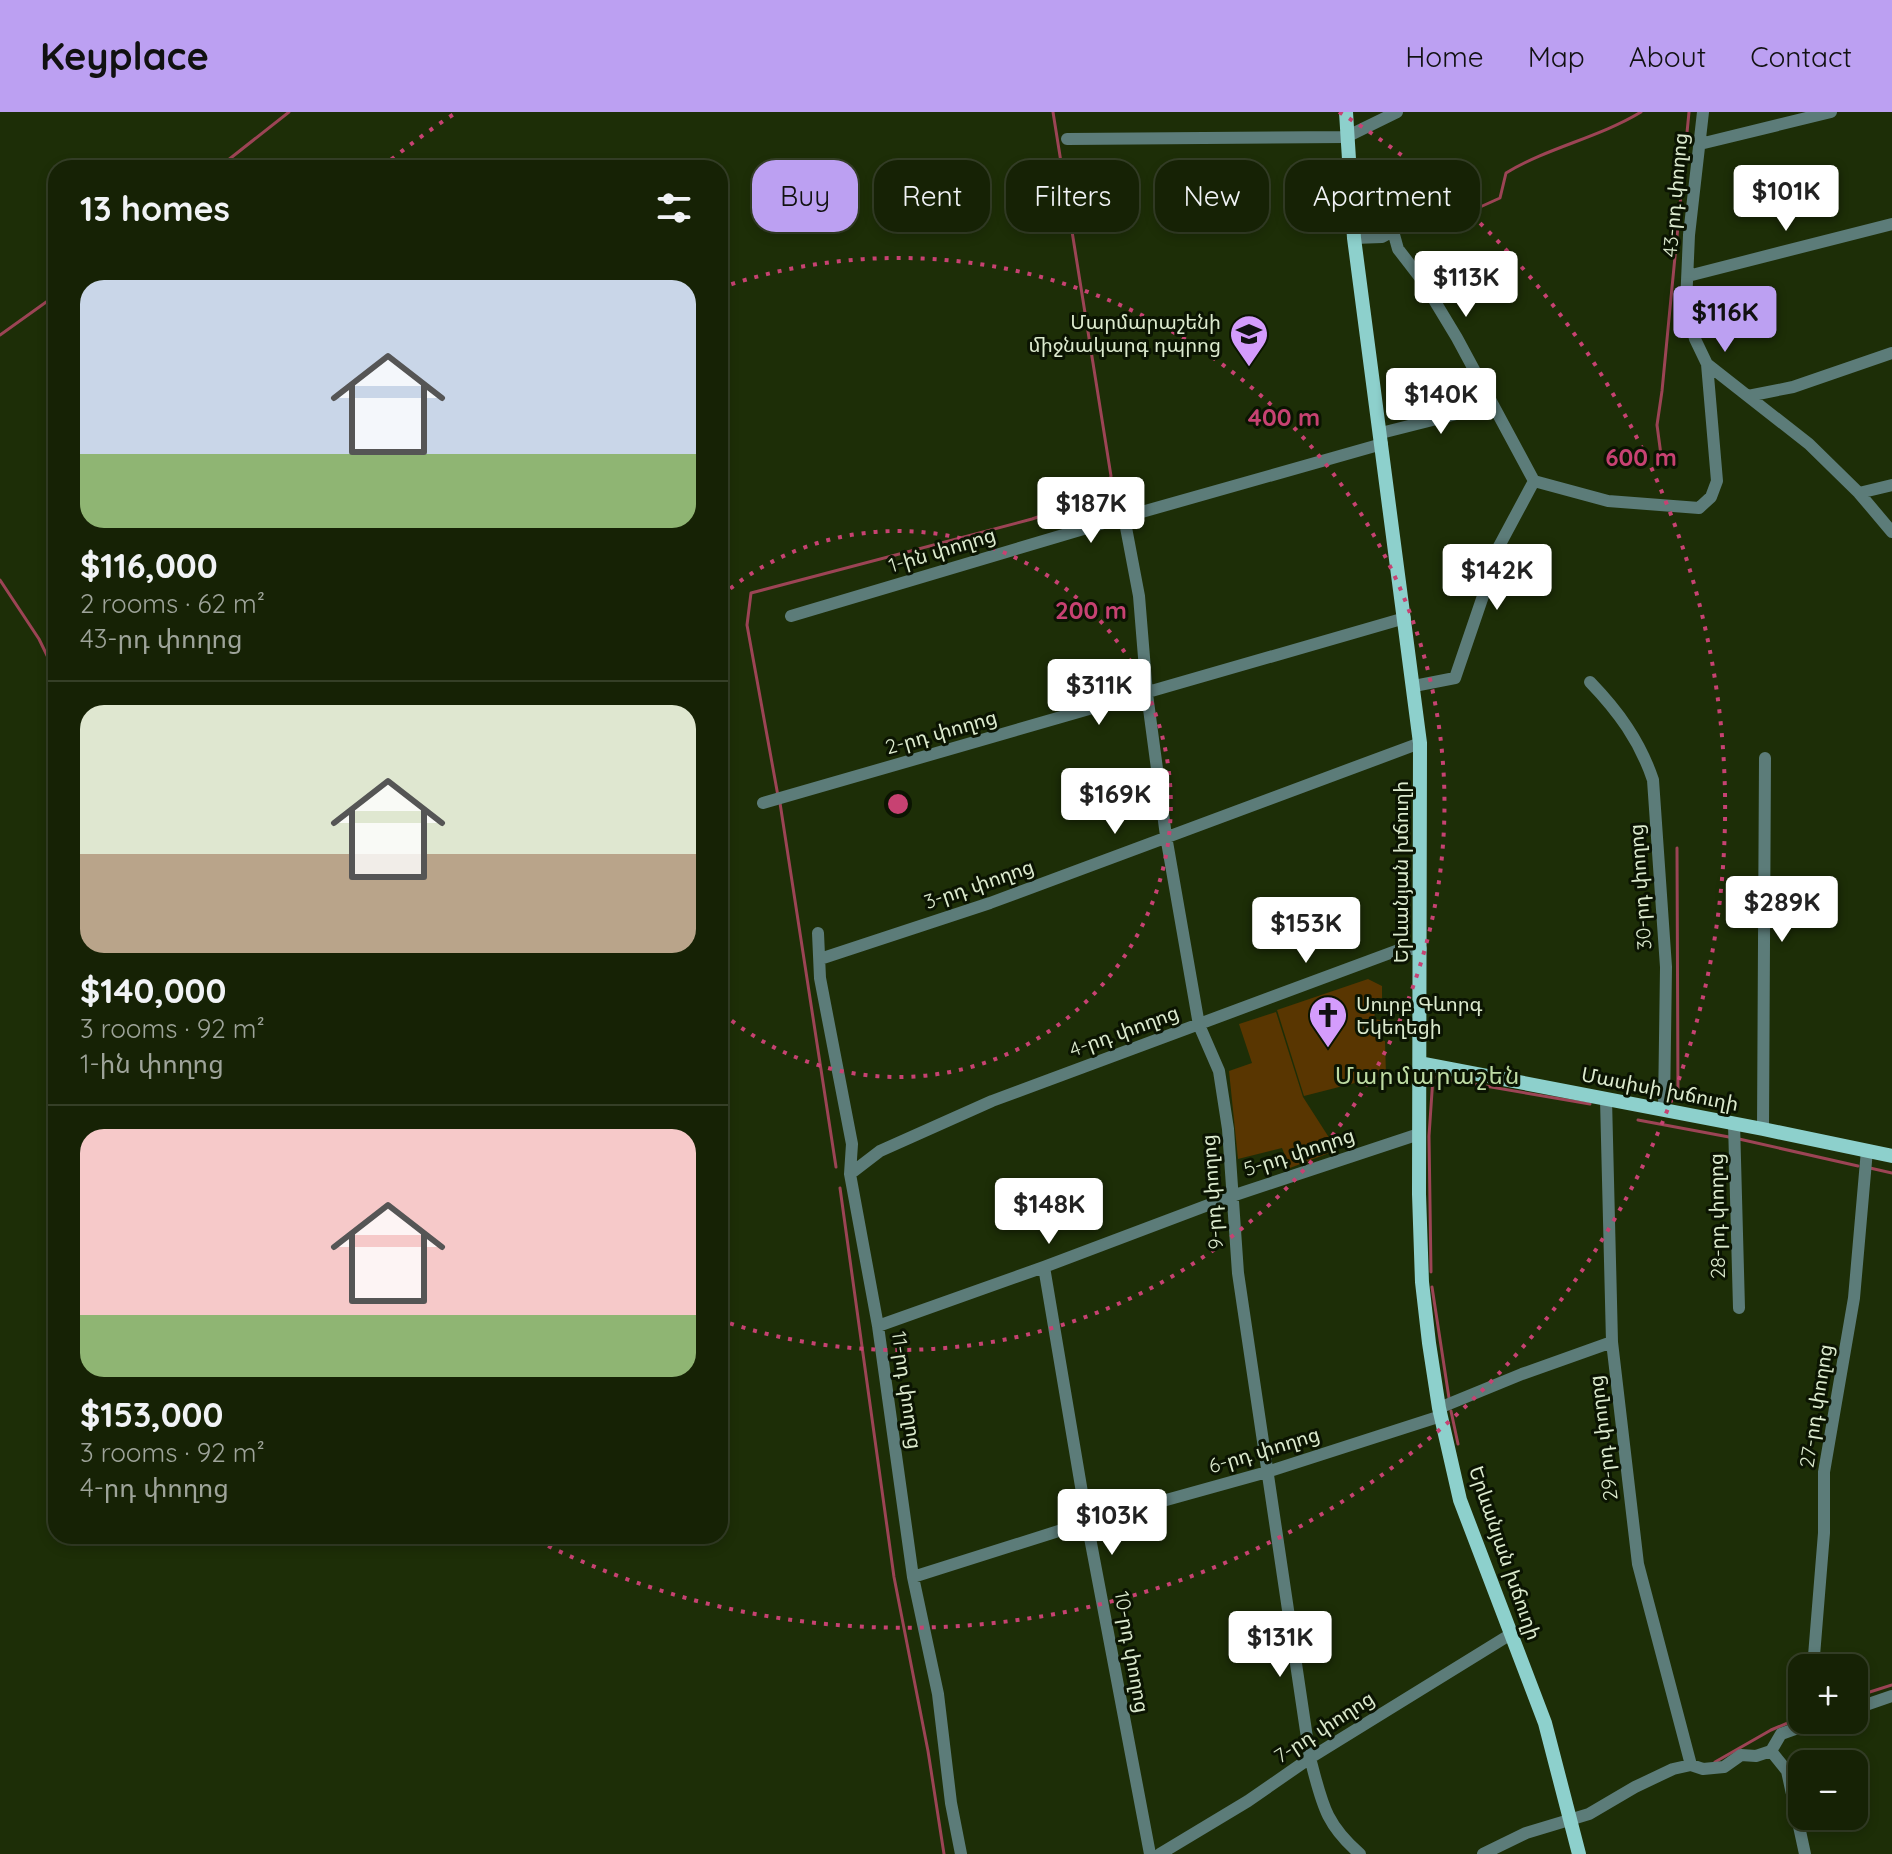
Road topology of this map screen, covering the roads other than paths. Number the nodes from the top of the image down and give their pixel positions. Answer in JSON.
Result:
{"nodes":[{"id":1,"x":1346,"y":112,"type":"edge"},
{"id":2,"x":1397,"y":112,"type":"edge"},
{"id":3,"x":1703,"y":112,"type":"edge"},
{"id":4,"x":1831,"y":112,"type":"edge"},
{"id":5,"x":1346,"y":137,"type":"junction"},
{"id":6,"x":1067,"y":139,"type":"dead end"},
{"id":7,"x":1700,"y":144,"type":"junction"},
{"id":8,"x":1892,"y":224,"type":"edge"},
{"id":9,"x":1354,"y":238,"type":"junction"},
{"id":10,"x":1688,"y":276,"type":"junction"},
{"id":11,"x":1892,"y":353,"type":"edge"},
{"id":12,"x":1707,"y":364,"type":"junction"},
{"id":13,"x":1748,"y":396,"type":"junction"},
{"id":14,"x":1492,"y":405,"type":"junction"},
{"id":15,"x":1381,"y":439,"type":"junction"},
{"id":16,"x":1534,"y":481,"type":"junction"},
{"id":17,"x":1892,"y":485,"type":"edge"},
{"id":18,"x":1859,"y":493,"type":"junction"},
{"id":19,"x":1124,"y":517,"type":"junction"},
{"id":20,"x":1892,"y":532,"type":"edge"},
{"id":21,"x":791,"y":616,"type":"dead end"},
{"id":22,"x":1405,"y":618,"type":"junction"},
{"id":23,"x":1590,"y":682,"type":"dead end"},
{"id":24,"x":1414,"y":686,"type":"junction"},
{"id":25,"x":1147,"y":694,"type":"junction"},
{"id":26,"x":1420,"y":743,"type":"junction"},
{"id":27,"x":1765,"y":758,"type":"dead end"},
{"id":28,"x":763,"y":803,"type":"dead end"},
{"id":29,"x":1166,"y":836,"type":"junction"},
{"id":30,"x":818,"y":933,"type":"dead end"},
{"id":31,"x":1421,"y":949,"type":"junction"},
{"id":32,"x":820,"y":959,"type":"junction"},
{"id":33,"x":1199,"y":1025,"type":"junction"},
{"id":34,"x":1420,"y":1063,"type":"junction"},
{"id":35,"x":1606,"y":1099,"type":"junction"},
{"id":36,"x":1664,"y":1109,"type":"junction"},
{"id":37,"x":1734,"y":1123,"type":"junction"},
{"id":38,"x":1763,"y":1129,"type":"junction"},
{"id":39,"x":1419,"y":1134,"type":"junction"},
{"id":40,"x":1867,"y":1150,"type":"junction"},
{"id":41,"x":1892,"y":1156,"type":"edge"},
{"id":42,"x":850,"y":1174,"type":"junction"},
{"id":43,"x":1232,"y":1196,"type":"junction"},
{"id":44,"x":1044,"y":1267,"type":"junction"},
{"id":45,"x":1739,"y":1308,"type":"dead end"},
{"id":46,"x":878,"y":1326,"type":"junction"},
{"id":47,"x":1612,"y":1342,"type":"junction"},
{"id":48,"x":1440,"y":1412,"type":"junction"},
{"id":49,"x":1267,"y":1472,"type":"junction"},
{"id":50,"x":1087,"y":1522,"type":"junction"},
{"id":51,"x":913,"y":1577,"type":"junction"},
{"id":52,"x":1511,"y":1634,"type":"junction"},
{"id":53,"x":1814,"y":1654,"type":"edge"},
{"id":54,"x":1892,"y":1696,"type":"edge"},
{"id":55,"x":1868,"y":1704,"type":"edge"},
{"id":56,"x":1788,"y":1731,"type":"edge"},
{"id":57,"x":1771,"y":1751,"type":"junction"},
{"id":58,"x":1310,"y":1758,"type":"junction"},
{"id":59,"x":1691,"y":1765,"type":"junction"},
{"id":60,"x":1571,"y":1818,"type":"junction"},
{"id":61,"x":961,"y":1854,"type":"edge"},
{"id":62,"x":1150,"y":1854,"type":"edge"},
{"id":63,"x":1160,"y":1854,"type":"edge"},
{"id":64,"x":1360,"y":1854,"type":"edge"},
{"id":65,"x":1483,"y":1854,"type":"edge"},
{"id":66,"x":1579,"y":1854,"type":"edge"},
{"id":67,"x":1805,"y":1854,"type":"edge"}],
"edges":[{"from":1,"to":5,"type":"main road","name":"Երևանյան խճուղի"},
{"from":2,"to":5,"type":"street"},
{"from":3,"to":7,"type":"street","name":"43-րդ փողոց"},
{"from":4,"to":7,"type":"street"},
{"from":5,"to":6,"type":"street"},
{"from":5,"to":9,"type":"main road","name":"Երևանյան խճուղի"},
{"from":7,"to":10,"type":"street","name":"43-րդ փողոց"},
{"from":8,"to":10,"type":"street"},
{"from":9,"to":14,"type":"street"},
{"from":9,"to":15,"type":"main road","name":"Երևանյան խճուղի"},
{"from":10,"to":12,"type":"street","name":"43-րդ փողոց"},
{"from":11,"to":13,"type":"street"},
{"from":12,"to":13,"type":"street","name":"43-րդ փողոց"},
{"from":12,"to":16,"type":"street"},
{"from":13,"to":18,"type":"street","name":"43-րդ փողոց"},
{"from":14,"to":15,"type":"street","name":"1-ին փողոց"},
{"from":14,"to":16,"type":"street"},
{"from":15,"to":19,"type":"street","name":"1-ին փողոց"},
{"from":15,"to":22,"type":"main road","name":"Երևանյան խճուղի"},
{"from":16,"to":24,"type":"street"},
{"from":17,"to":18,"type":"street"},
{"from":18,"to":20,"type":"street","name":"43-րդ փողոց"},
{"from":19,"to":21,"type":"street","name":"1-ին փողոց"},
{"from":19,"to":25,"type":"street","name":"9-րդ փողոց"},
{"from":22,"to":24,"type":"main road","name":"Երևանյան խճուղի"},
{"from":22,"to":25,"type":"street","name":"2-րդ փողոց"},
{"from":23,"to":36,"type":"street","name":"30-րդ փողոց"},
{"from":24,"to":26,"type":"main road","name":"Երևանյան խճուղի"},
{"from":25,"to":28,"type":"street","name":"2-րդ փողոց"},
{"from":25,"to":29,"type":"street","name":"9-րդ փողոց"},
{"from":26,"to":29,"type":"street","name":"3-րդ փողոց"},
{"from":26,"to":31,"type":"main road","name":"Երևանյան խճուղի"},
{"from":27,"to":38,"type":"street"},
{"from":29,"to":32,"type":"street","name":"3-րդ փողոց"},
{"from":29,"to":33,"type":"street","name":"9-րդ փողոց"},
{"from":30,"to":32,"type":"street","name":"11-րդ փողոց"},
{"from":31,"to":33,"type":"street","name":"4-րդ փողոց"},
{"from":31,"to":34,"type":"main road","name":"Երևանյան խճուղի"},
{"from":32,"to":42,"type":"street","name":"11-րդ փողոց"},
{"from":33,"to":42,"type":"street","name":"4-րդ փողոց"},
{"from":33,"to":43,"type":"street","name":"9-րդ փողոց"},
{"from":34,"to":35,"type":"main road","name":"Մասիսի խճուղի"},
{"from":34,"to":39,"type":"main road","name":"Երևանյան խճուղի"},
{"from":35,"to":36,"type":"main road","name":"Մասիսի խճուղի"},
{"from":35,"to":47,"type":"street","name":"29-րդ փողոց"},
{"from":36,"to":37,"type":"main road","name":"Մասիսի խճուղի"},
{"from":37,"to":38,"type":"main road","name":"Մասիսի խճուղի"},
{"from":37,"to":45,"type":"street","name":"28-րդ փողոց"},
{"from":38,"to":40,"type":"main road","name":"Մասիսի խճուղի"},
{"from":39,"to":43,"type":"street","name":"5-րդ փողոց"},
{"from":39,"to":48,"type":"main road","name":"Երևանյան խճուղի"},
{"from":40,"to":41,"type":"main road","name":"Մասիսի խճուղի"},
{"from":40,"to":53,"type":"street","name":"27-րդ փողոց"},
{"from":42,"to":46,"type":"street","name":"11-րդ փողոց"},
{"from":43,"to":44,"type":"street","name":"5-րդ փողոց"},
{"from":43,"to":49,"type":"street","name":"9-րդ փողոց"},
{"from":44,"to":46,"type":"street","name":"5-րդ փողոց"},
{"from":44,"to":50,"type":"street","name":"10-րդ փողոց"},
{"from":46,"to":51,"type":"street","name":"11-րդ փողոց"},
{"from":47,"to":48,"type":"street","name":"6-րդ փողոց"},
{"from":47,"to":59,"type":"street","name":"29-րդ փողոց"},
{"from":48,"to":49,"type":"street","name":"6-րդ փողոց"},
{"from":48,"to":52,"type":"main road","name":"Երևանյան խճուղի"},
{"from":49,"to":50,"type":"street","name":"6-րդ փողոց"},
{"from":49,"to":58,"type":"street","name":"9-րդ փողոց"},
{"from":50,"to":51,"type":"street","name":"6-րդ փողոց"},
{"from":50,"to":62,"type":"street","name":"10-րդ փողոց"},
{"from":51,"to":61,"type":"street","name":"11-րդ փողոց"},
{"from":52,"to":58,"type":"street","name":"7-րդ փողոց"},
{"from":52,"to":60,"type":"main road","name":"Երևանյան խճուղի"},
{"from":54,"to":55,"type":"street"},
{"from":56,"to":57,"type":"street"},
{"from":57,"to":59,"type":"street"},
{"from":57,"to":67,"type":"street"},
{"from":58,"to":63,"type":"street","name":"7-րդ փողոց"},
{"from":58,"to":64,"type":"street","name":"9-րդ փողոց"},
{"from":59,"to":60,"type":"street"},
{"from":60,"to":65,"type":"street"},
{"from":60,"to":66,"type":"main road","name":"Երևանյան խճուղի"}]}
